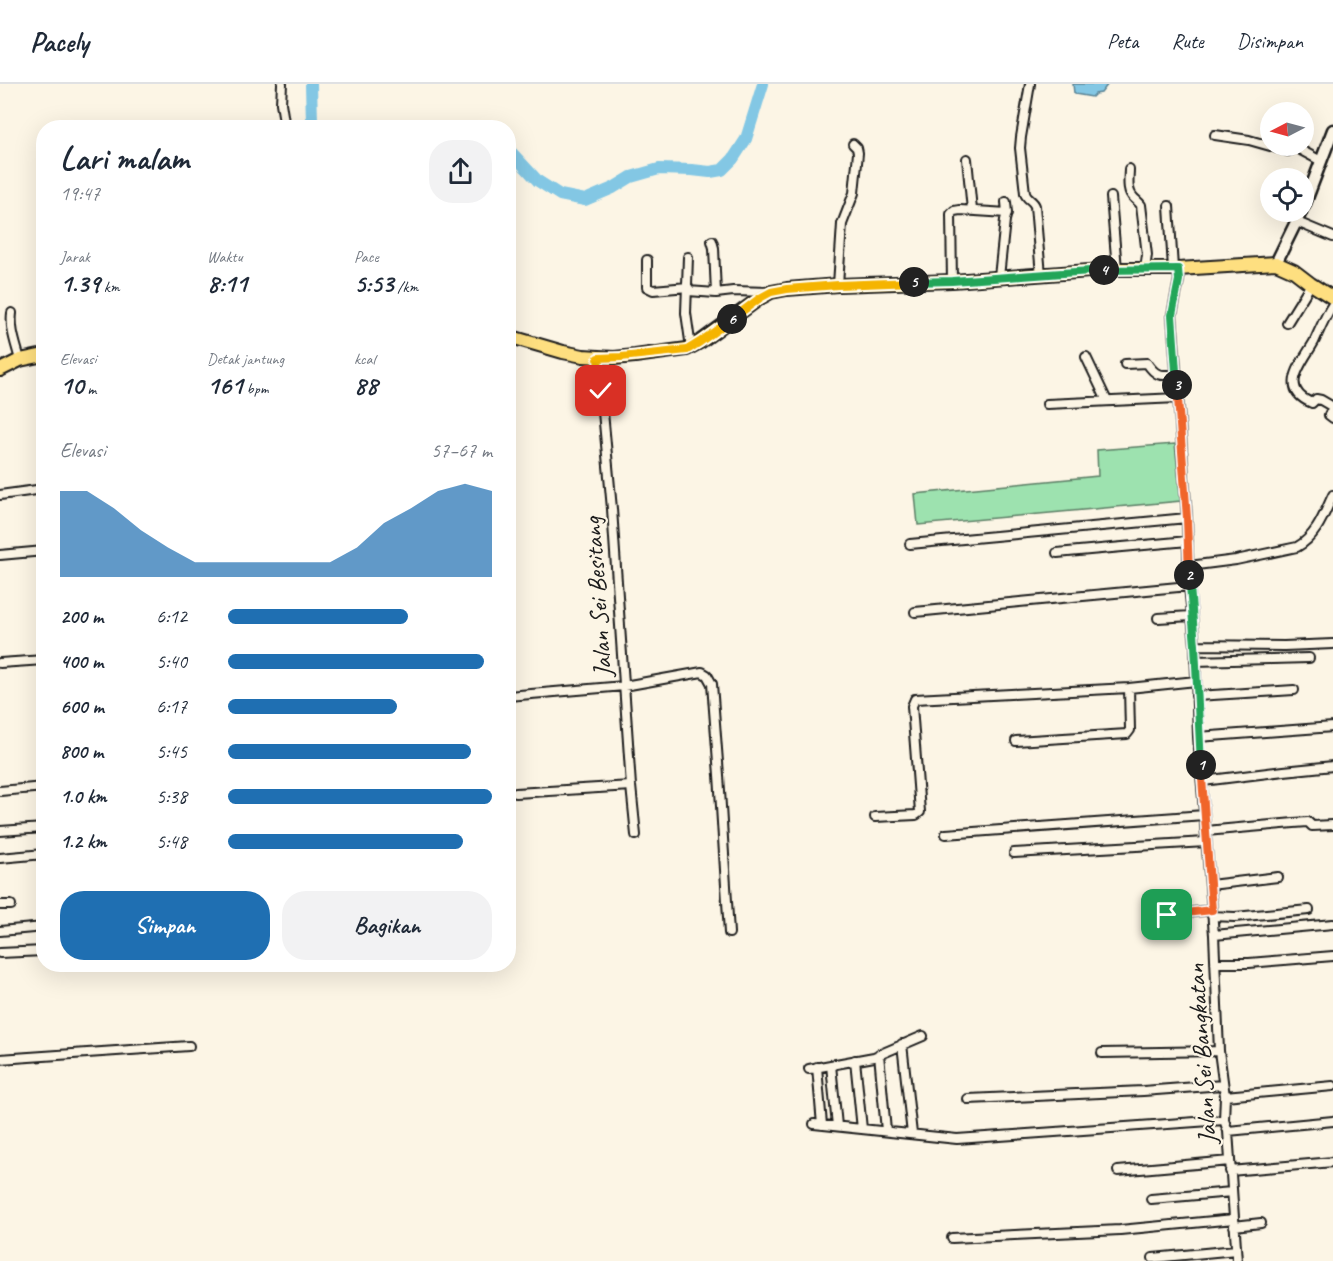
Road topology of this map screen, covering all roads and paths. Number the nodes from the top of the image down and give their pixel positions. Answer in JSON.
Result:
{"nodes":[{"id":1,"x":282,"y":84,"type":"edge"},
{"id":2,"x":1030,"y":84,"type":"edge"},
{"id":3,"x":284,"y":120,"type":"edge"},
{"id":4,"x":1332,"y":134,"type":"edge"},
{"id":5,"x":1215,"y":135,"type":"dead end"},
{"id":6,"x":853,"y":144,"type":"dead end"},
{"id":7,"x":967,"y":159,"type":"dead end"},
{"id":8,"x":1321,"y":161,"type":"junction"},
{"id":9,"x":1129,"y":169,"type":"dead end"},
{"id":10,"x":1314,"y":180,"type":"edge"},
{"id":11,"x":1111,"y":196,"type":"dead end"},
{"id":12,"x":1006,"y":202,"type":"dead end"},
{"id":13,"x":1169,"y":206,"type":"dead end"},
{"id":14,"x":972,"y":210,"type":"junction"},
{"id":15,"x":1007,"y":213,"type":"junction"},
{"id":16,"x":1296,"y":222,"type":"edge"},
{"id":17,"x":1308,"y":222,"type":"edge"},
{"id":18,"x":1333,"y":237,"type":"edge"},
{"id":19,"x":712,"y":241,"type":"dead end"},
{"id":20,"x":688,"y":258,"type":"dead end"},
{"id":21,"x":647,"y":260,"type":"dead end"},
{"id":22,"x":1276,"y":263,"type":"junction"},
{"id":23,"x":1117,"y":269,"type":"junction"},
{"id":24,"x":1145,"y":269,"type":"junction"},
{"id":25,"x":1176,"y":269,"type":"junction"},
{"id":26,"x":1041,"y":275,"type":"junction"},
{"id":27,"x":999,"y":277,"type":"junction"},
{"id":28,"x":952,"y":281,"type":"junction"},
{"id":29,"x":1311,"y":284,"type":"junction"},
{"id":30,"x":838,"y":285,"type":"junction"},
{"id":31,"x":688,"y":289,"type":"junction"},
{"id":32,"x":771,"y":292,"type":"junction"},
{"id":33,"x":716,"y":293,"type":"junction"},
{"id":34,"x":1333,"y":298,"type":"edge"},
{"id":35,"x":1333,"y":304,"type":"edge"},
{"id":36,"x":12,"y":313,"type":"dead end"},
{"id":37,"x":1287,"y":323,"type":"dead end"},
{"id":38,"x":516,"y":338,"type":"edge"},
{"id":39,"x":691,"y":348,"type":"junction"},
{"id":40,"x":36,"y":357,"type":"edge"},
{"id":41,"x":1086,"y":357,"type":"dead end"},
{"id":42,"x":598,"y":358,"type":"junction"},
{"id":43,"x":20,"y":360,"type":"junction"},
{"id":44,"x":1125,"y":364,"type":"dead end"},
{"id":45,"x":0,"y":370,"type":"edge"},
{"id":46,"x":1176,"y":374,"type":"junction"},
{"id":47,"x":1178,"y":398,"type":"junction"},
{"id":48,"x":1107,"y":402,"type":"junction"},
{"id":49,"x":1047,"y":404,"type":"dead end"},
{"id":50,"x":1333,"y":407,"type":"edge"},
{"id":51,"x":1333,"y":418,"type":"edge"},
{"id":52,"x":36,"y":490,"type":"edge"},
{"id":53,"x":0,"y":495,"type":"edge"},
{"id":54,"x":1333,"y":495,"type":"edge"},
{"id":55,"x":1187,"y":518,"type":"junction"},
{"id":56,"x":1188,"y":541,"type":"junction"},
{"id":57,"x":910,"y":544,"type":"dead end"},
{"id":58,"x":36,"y":552,"type":"edge"},
{"id":59,"x":1057,"y":553,"type":"dead end"},
{"id":60,"x":0,"y":555,"type":"edge"},
{"id":61,"x":1189,"y":566,"type":"junction"},
{"id":62,"x":1189,"y":586,"type":"junction"},
{"id":63,"x":915,"y":612,"type":"dead end"},
{"id":64,"x":1191,"y":616,"type":"junction"},
{"id":65,"x":1158,"y":618,"type":"dead end"},
{"id":66,"x":1333,"y":644,"type":"edge"},
{"id":67,"x":1195,"y":645,"type":"junction"},
{"id":68,"x":1309,"y":658,"type":"dead end"},
{"id":69,"x":36,"y":661,"type":"edge"},
{"id":70,"x":1195,"y":661,"type":"junction"},
{"id":71,"x":0,"y":663,"type":"edge"},
{"id":72,"x":1196,"y":681,"type":"junction"},
{"id":73,"x":624,"y":686,"type":"junction"},
{"id":74,"x":1129,"y":688,"type":"junction"},
{"id":75,"x":1294,"y":690,"type":"dead end"},
{"id":76,"x":516,"y":695,"type":"edge"},
{"id":77,"x":1196,"y":696,"type":"junction"},
{"id":78,"x":1333,"y":728,"type":"edge"},
{"id":79,"x":1198,"y":737,"type":"junction"},
{"id":80,"x":1016,"y":741,"type":"dead end"},
{"id":81,"x":1333,"y":766,"type":"edge"},
{"id":82,"x":1203,"y":781,"type":"junction"},
{"id":83,"x":631,"y":786,"type":"junction"},
{"id":84,"x":36,"y":788,"type":"edge"},
{"id":85,"x":0,"y":791,"type":"edge"},
{"id":86,"x":516,"y":793,"type":"dead end"},
{"id":87,"x":1204,"y":815,"type":"junction"},
{"id":88,"x":875,"y":817,"type":"dead end"},
{"id":89,"x":1333,"y":825,"type":"edge"},
{"id":90,"x":36,"y":829,"type":"edge"},
{"id":91,"x":0,"y":831,"type":"edge"},
{"id":92,"x":1206,"y":831,"type":"junction"},
{"id":93,"x":946,"y":834,"type":"dead end"},
{"id":94,"x":636,"y":835,"type":"dead end"},
{"id":95,"x":1206,"y":843,"type":"junction"},
{"id":96,"x":1014,"y":853,"type":"dead end"},
{"id":97,"x":36,"y":855,"type":"edge"},
{"id":98,"x":0,"y":858,"type":"edge"},
{"id":99,"x":1278,"y":877,"type":"dead end"},
{"id":100,"x":1210,"y":885,"type":"junction"},
{"id":101,"x":0,"y":905,"type":"edge"},
{"id":102,"x":12,"y":905,"type":"dead end"},
{"id":103,"x":1309,"y":910,"type":"dead end"},
{"id":104,"x":1212,"y":913,"type":"junction"},
{"id":105,"x":1167,"y":915,"type":"dead end"},
{"id":106,"x":1333,"y":924,"type":"edge"},
{"id":107,"x":36,"y":928,"type":"edge"},
{"id":108,"x":0,"y":931,"type":"edge"},
{"id":109,"x":729,"y":933,"type":"dead end"},
{"id":110,"x":1214,"y":935,"type":"junction"},
{"id":111,"x":36,"y":951,"type":"edge"},
{"id":112,"x":0,"y":953,"type":"edge"},
{"id":113,"x":1333,"y":956,"type":"edge"},
{"id":114,"x":1215,"y":963,"type":"junction"},
{"id":115,"x":923,"y":1036,"type":"dead end"},
{"id":116,"x":902,"y":1044,"type":"junction"},
{"id":117,"x":189,"y":1046,"type":"dead end"},
{"id":118,"x":1219,"y":1051,"type":"junction"},
{"id":119,"x":1102,"y":1053,"type":"dead end"},
{"id":120,"x":879,"y":1054,"type":"junction"},
{"id":121,"x":0,"y":1059,"type":"edge"},
{"id":122,"x":855,"y":1060,"type":"junction"},
{"id":123,"x":831,"y":1065,"type":"junction"},
{"id":124,"x":1223,"y":1084,"type":"junction"},
{"id":125,"x":1333,"y":1086,"type":"edge"},
{"id":126,"x":1225,"y":1096,"type":"junction"},
{"id":127,"x":968,"y":1099,"type":"dead end"},
{"id":128,"x":1224,"y":1120,"type":"junction"},
{"id":129,"x":1333,"y":1121,"type":"edge"},
{"id":130,"x":837,"y":1126,"type":"junction"},
{"id":131,"x":862,"y":1129,"type":"junction"},
{"id":132,"x":886,"y":1131,"type":"junction"},
{"id":133,"x":1228,"y":1131,"type":"junction"},
{"id":134,"x":912,"y":1134,"type":"junction"},
{"id":135,"x":1230,"y":1161,"type":"junction"},
{"id":136,"x":1333,"y":1162,"type":"edge"},
{"id":137,"x":1118,"y":1171,"type":"dead end"},
{"id":138,"x":1230,"y":1171,"type":"junction"},
{"id":139,"x":1232,"y":1192,"type":"junction"},
{"id":140,"x":1151,"y":1199,"type":"dead end"},
{"id":141,"x":1234,"y":1222,"type":"junction"},
{"id":142,"x":1261,"y":1223,"type":"dead end"},
{"id":143,"x":952,"y":1238,"type":"dead end"},
{"id":144,"x":1236,"y":1250,"type":"junction"},
{"id":145,"x":1153,"y":1258,"type":"dead end"},
{"id":146,"x":1237,"y":1261,"type":"edge"}],
"edges":[{"from":1,"to":3,"type":"street"},
{"from":2,"to":26,"type":"street"},
{"from":4,"to":8,"type":"main road"},
{"from":5,"to":8,"type":"street"},
{"from":6,"to":30,"type":"street"},
{"from":7,"to":14,"type":"street"},
{"from":8,"to":10,"type":"main road"},
{"from":9,"to":24,"type":"street"},
{"from":11,"to":23,"type":"street"},
{"from":12,"to":15,"type":"street"},
{"from":13,"to":25,"type":"street","name":"Jalan Sei Bangkatan"},
{"from":14,"to":15,"type":"street"},
{"from":14,"to":28,"type":"street"},
{"from":15,"to":27,"type":"street"},
{"from":16,"to":22,"type":"main road"},
{"from":17,"to":18,"type":"street"},
{"from":19,"to":33,"type":"street"},
{"from":20,"to":31,"type":"street"},
{"from":21,"to":31,"type":"street"},
{"from":22,"to":25,"type":"main road"},
{"from":22,"to":29,"type":"main road"},
{"from":23,"to":24,"type":"main road"},
{"from":23,"to":26,"type":"main road"},
{"from":24,"to":25,"type":"main road"},
{"from":25,"to":46,"type":"street","name":"Jalan Sei Bangkatan"},
{"from":26,"to":27,"type":"main road"},
{"from":27,"to":28,"type":"main road"},
{"from":28,"to":30,"type":"main road"},
{"from":29,"to":34,"type":"main road"},
{"from":29,"to":37,"type":"street"},
{"from":30,"to":32,"type":"main road"},
{"from":31,"to":33,"type":"street"},
{"from":31,"to":39,"type":"street"},
{"from":32,"to":33,"type":"street"},
{"from":32,"to":39,"type":"main road"},
{"from":35,"to":50,"type":"street"},
{"from":36,"to":43,"type":"street"},
{"from":38,"to":42,"type":"main road"},
{"from":39,"to":42,"type":"main road"},
{"from":40,"to":43,"type":"main road"},
{"from":41,"to":48,"type":"street"},
{"from":42,"to":73,"type":"street","name":"Jalan Sei Besitang"},
{"from":43,"to":45,"type":"main road"},
{"from":44,"to":46,"type":"street"},
{"from":46,"to":47,"type":"street","name":"Jalan Sei Bangkatan"},
{"from":47,"to":48,"type":"street"},
{"from":47,"to":55,"type":"street","name":"Jalan Sei Bangkatan"},
{"from":48,"to":49,"type":"street"},
{"from":50,"to":51,"type":"street"},
{"from":52,"to":53,"type":"street"},
{"from":54,"to":61,"type":"street"},
{"from":55,"to":56,"type":"street","name":"Jalan Sei Bangkatan"},
{"from":55,"to":57,"type":"street"},
{"from":56,"to":59,"type":"street"},
{"from":56,"to":61,"type":"street","name":"Jalan Sei Bangkatan"},
{"from":58,"to":60,"type":"street"},
{"from":61,"to":62,"type":"street","name":"Jalan Sei Bangkatan"},
{"from":62,"to":63,"type":"street"},
{"from":62,"to":64,"type":"street","name":"Jalan Sei Bangkatan"},
{"from":64,"to":65,"type":"street"},
{"from":64,"to":67,"type":"street","name":"Jalan Sei Bangkatan"},
{"from":66,"to":67,"type":"street"},
{"from":67,"to":70,"type":"street","name":"Jalan Sei Bangkatan"},
{"from":68,"to":70,"type":"street"},
{"from":69,"to":71,"type":"street"},
{"from":70,"to":72,"type":"street","name":"Jalan Sei Bangkatan"},
{"from":72,"to":74,"type":"street"},
{"from":72,"to":77,"type":"street","name":"Jalan Sei Bangkatan"},
{"from":73,"to":76,"type":"street"},
{"from":73,"to":83,"type":"street","name":"Jalan Sei Besitang"},
{"from":73,"to":109,"type":"street"},
{"from":74,"to":80,"type":"street"},
{"from":74,"to":88,"type":"street"},
{"from":75,"to":77,"type":"street"},
{"from":77,"to":79,"type":"street","name":"Jalan Sei Bangkatan"},
{"from":78,"to":79,"type":"street"},
{"from":79,"to":82,"type":"street","name":"Jalan Sei Bangkatan"},
{"from":81,"to":82,"type":"street"},
{"from":82,"to":87,"type":"street","name":"Jalan Sei Bangkatan"},
{"from":83,"to":86,"type":"street"},
{"from":83,"to":94,"type":"street","name":"Jalan Sei Besitang"},
{"from":84,"to":85,"type":"street"},
{"from":87,"to":92,"type":"street","name":"Jalan Sei Bangkatan"},
{"from":87,"to":93,"type":"street"},
{"from":89,"to":92,"type":"street"},
{"from":90,"to":91,"type":"street"},
{"from":92,"to":95,"type":"street","name":"Jalan Sei Bangkatan"},
{"from":95,"to":96,"type":"street"},
{"from":95,"to":100,"type":"street","name":"Jalan Sei Bangkatan"},
{"from":97,"to":98,"type":"street"},
{"from":99,"to":100,"type":"street"},
{"from":100,"to":104,"type":"street","name":"Jalan Sei Bangkatan"},
{"from":101,"to":102,"type":"street"},
{"from":103,"to":104,"type":"street"},
{"from":104,"to":105,"type":"street"},
{"from":104,"to":110,"type":"street","name":"Jalan Sei Bangkatan"},
{"from":106,"to":110,"type":"street"},
{"from":107,"to":108,"type":"street"},
{"from":110,"to":114,"type":"street","name":"Jalan Sei Bangkatan"},
{"from":111,"to":112,"type":"street"},
{"from":113,"to":114,"type":"street"},
{"from":114,"to":118,"type":"street","name":"Jalan Sei Bangkatan"},
{"from":115,"to":116,"type":"street"},
{"from":116,"to":120,"type":"street"},
{"from":116,"to":134,"type":"street"},
{"from":117,"to":121,"type":"street"},
{"from":118,"to":119,"type":"street"},
{"from":118,"to":124,"type":"street","name":"Jalan Sei Bangkatan"},
{"from":120,"to":122,"type":"street"},
{"from":120,"to":132,"type":"street"},
{"from":122,"to":123,"type":"street"},
{"from":122,"to":131,"type":"street"},
{"from":123,"to":130,"type":"street"},
{"from":123,"to":130,"type":"street"},
{"from":124,"to":126,"type":"street","name":"Jalan Sei Bangkatan"},
{"from":124,"to":127,"type":"street"},
{"from":125,"to":126,"type":"street"},
{"from":126,"to":128,"type":"street","name":"Jalan Sei Bangkatan"},
{"from":128,"to":133,"type":"street","name":"Jalan Sei Bangkatan"},
{"from":128,"to":134,"type":"street"},
{"from":129,"to":133,"type":"street"},
{"from":130,"to":131,"type":"street"},
{"from":131,"to":132,"type":"street"},
{"from":132,"to":134,"type":"street"},
{"from":133,"to":135,"type":"street","name":"Jalan Sei Bangkatan"},
{"from":135,"to":137,"type":"street"},
{"from":135,"to":138,"type":"street","name":"Jalan Sei Bangkatan"},
{"from":136,"to":138,"type":"street"},
{"from":138,"to":139,"type":"street","name":"Jalan Sei Bangkatan"},
{"from":139,"to":140,"type":"street"},
{"from":139,"to":141,"type":"street","name":"Jalan Sei Bangkatan"},
{"from":141,"to":142,"type":"street"},
{"from":141,"to":143,"type":"street"},
{"from":141,"to":144,"type":"street","name":"Jalan Sei Bangkatan"},
{"from":144,"to":145,"type":"street"},
{"from":144,"to":146,"type":"street","name":"Jalan Sei Bangkatan"}]}
